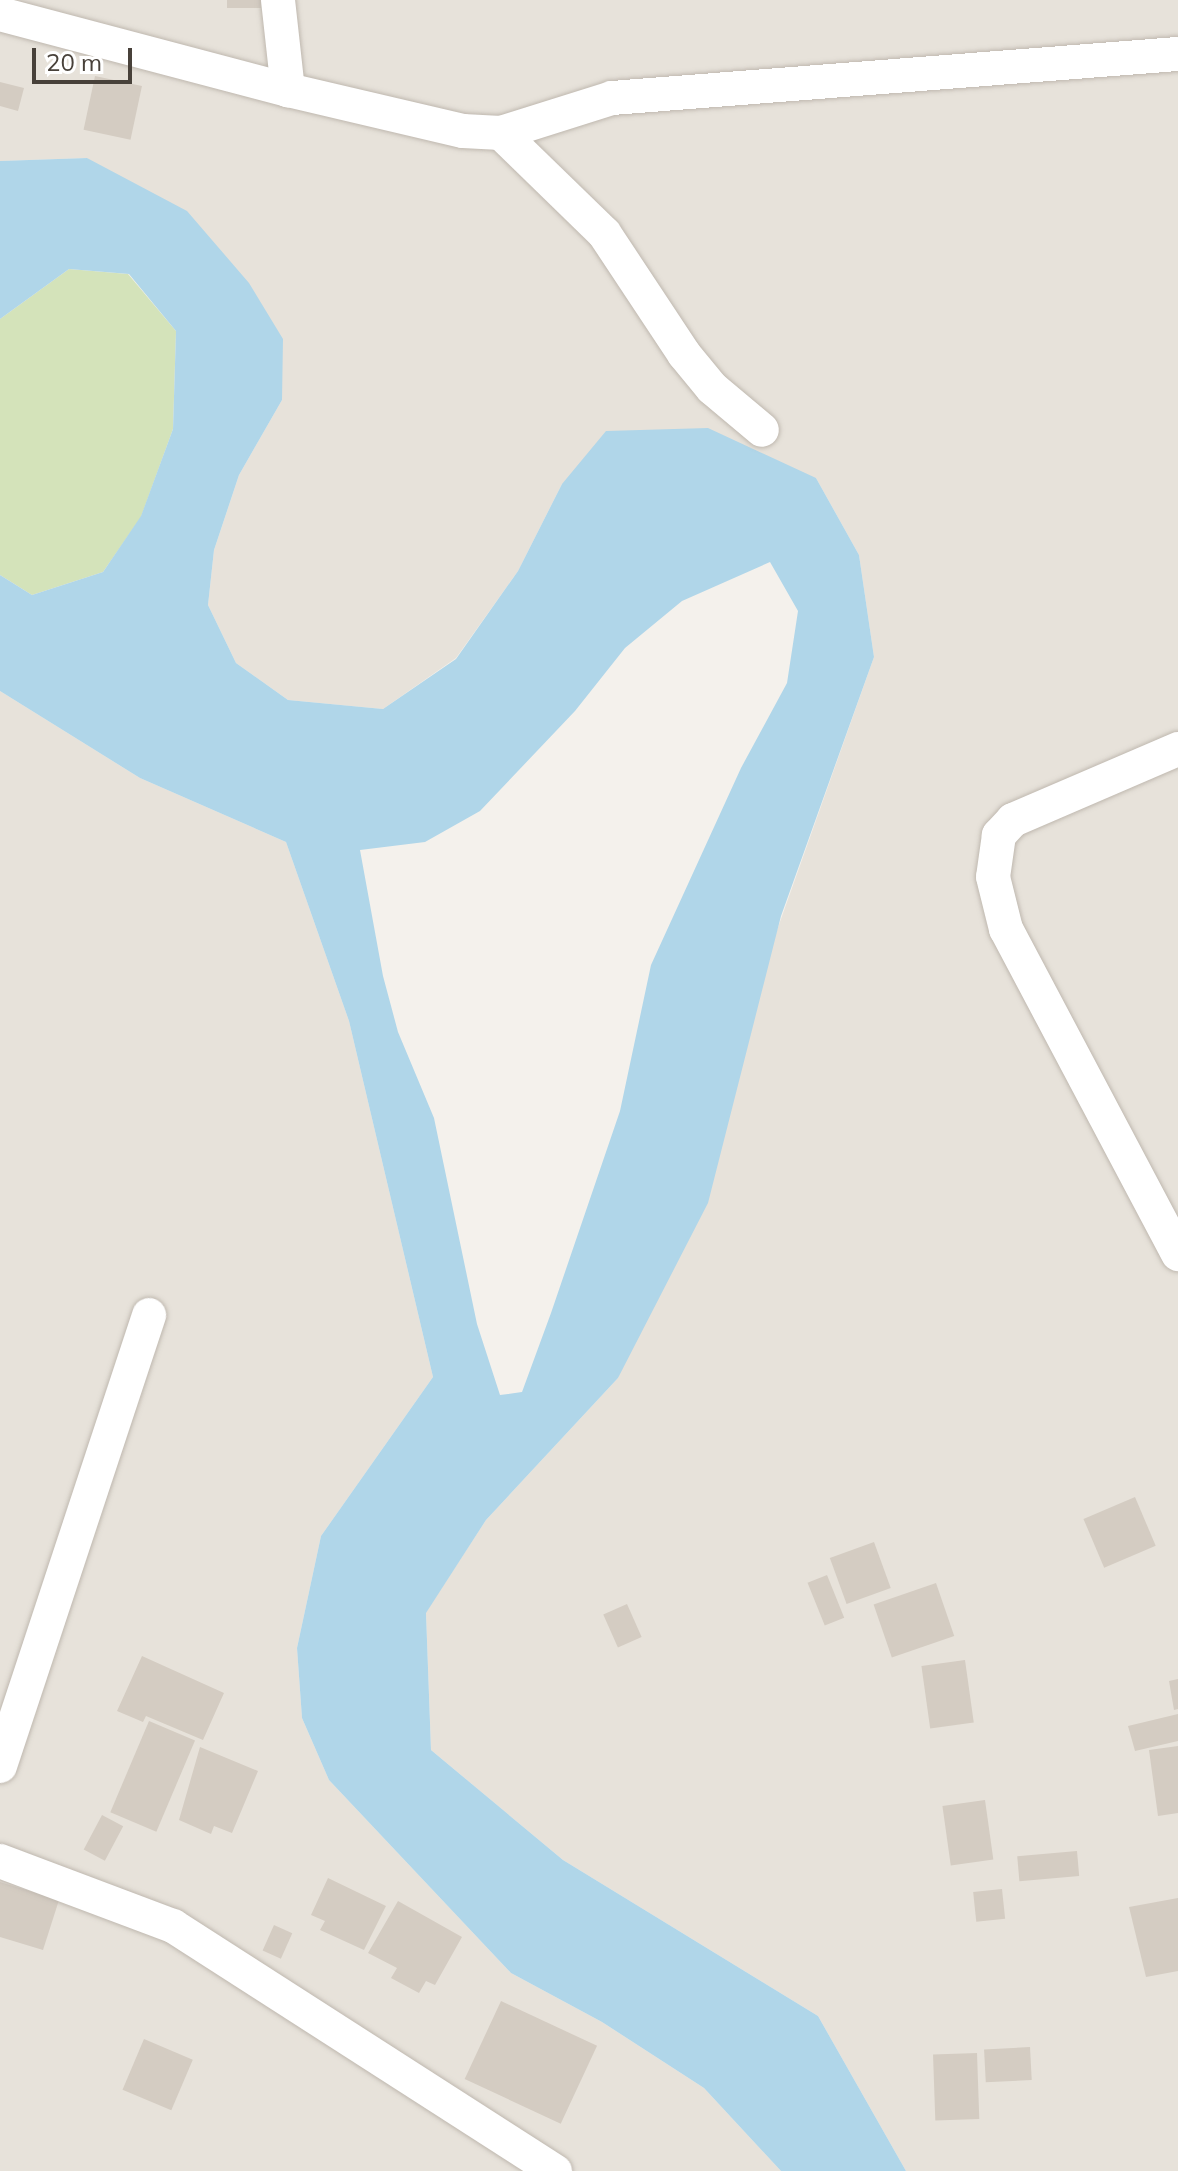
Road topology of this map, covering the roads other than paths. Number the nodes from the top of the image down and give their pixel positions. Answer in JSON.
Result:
{"nodes":[{"id":1,"x":278,"y":0,"type":"edge"},
{"id":2,"x":0,"y":14,"type":"edge"},
{"id":3,"x":1178,"y":54,"type":"edge"},
{"id":4,"x":288,"y":90,"type":"junction"},
{"id":5,"x":501,"y":133,"type":"junction"},
{"id":6,"x":762,"y":430,"type":"dead end"},
{"id":7,"x":1178,"y":749,"type":"edge"},
{"id":8,"x":1178,"y":1254,"type":"edge"},
{"id":9,"x":149,"y":1315,"type":"dead end"},
{"id":10,"x":0,"y":1766,"type":"edge"},
{"id":11,"x":0,"y":1861,"type":"edge"},
{"id":12,"x":555,"y":2171,"type":"edge"}],
"edges":[{"from":1,"to":4,"type":"street"},
{"from":2,"to":4,"type":"street"},
{"from":3,"to":5,"type":"street"},
{"from":4,"to":5,"type":"street"},
{"from":5,"to":6,"type":"street"},
{"from":7,"to":8,"type":"street"},
{"from":9,"to":10,"type":"street"},
{"from":11,"to":12,"type":"street"}]}
